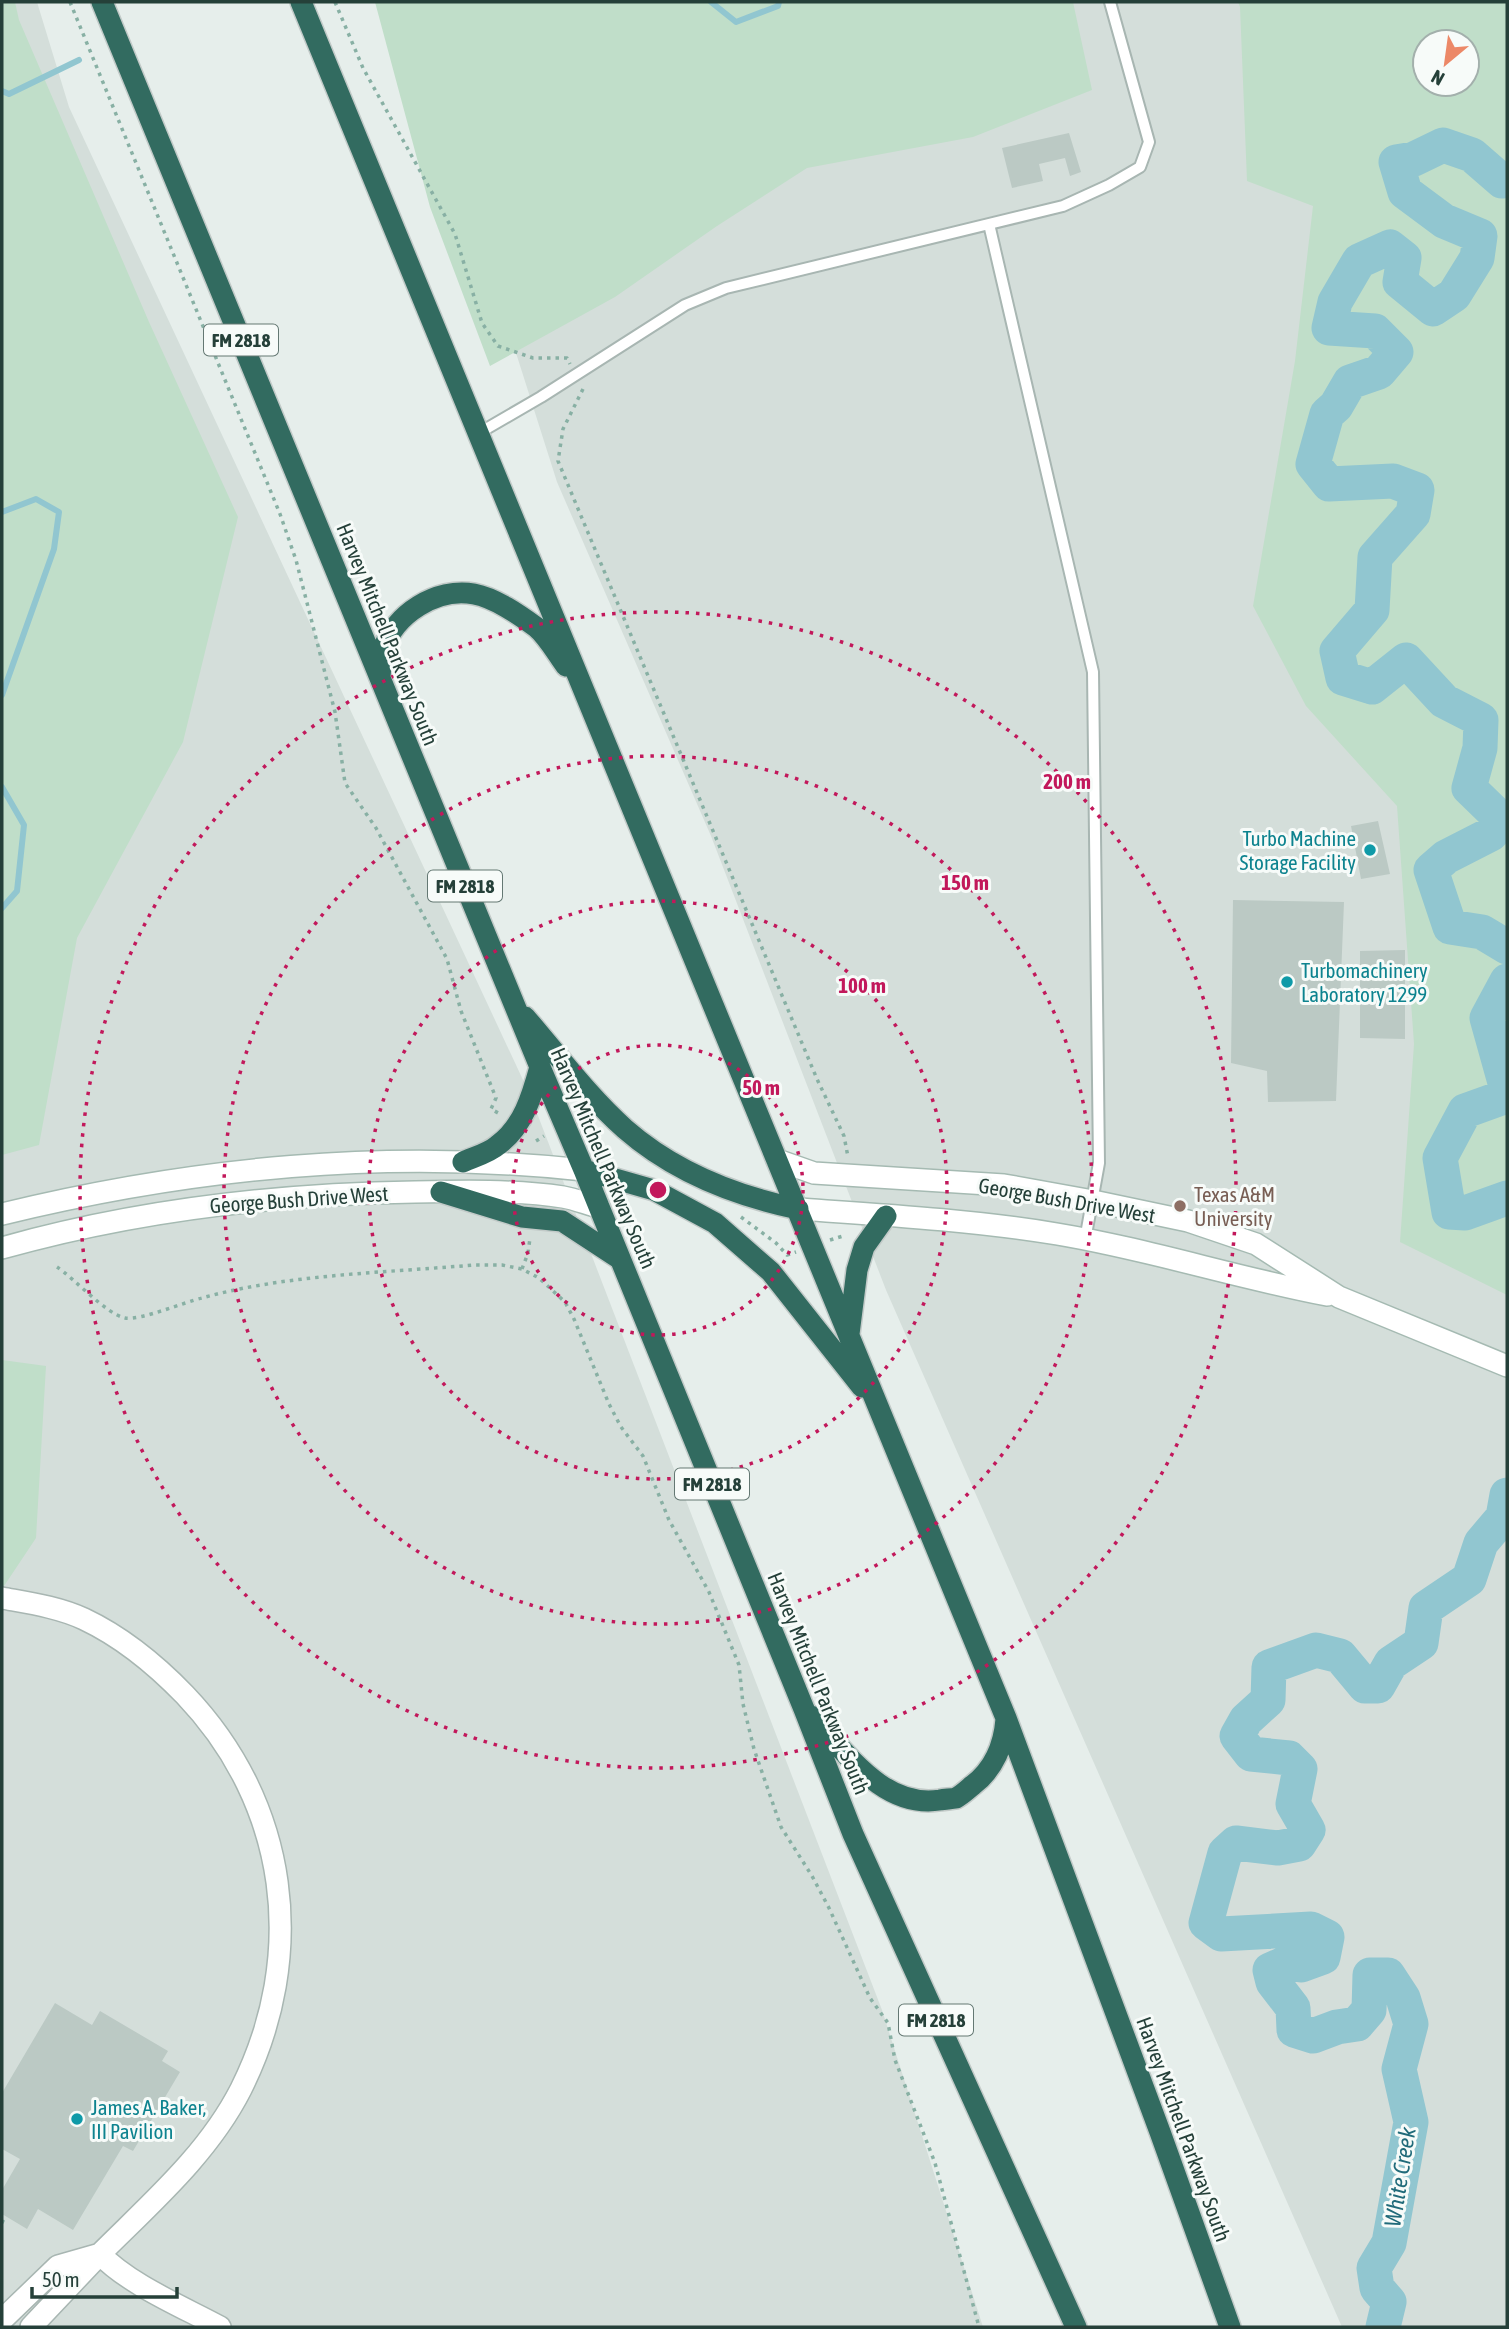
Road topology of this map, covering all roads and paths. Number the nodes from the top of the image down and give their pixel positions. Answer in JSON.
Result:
{"nodes":[{"id":1,"x":70,"y":2,"type":"edge"},
{"id":2,"x":102,"y":2,"type":"edge"},
{"id":3,"x":301,"y":2,"type":"edge"},
{"id":4,"x":335,"y":2,"type":"edge"},
{"id":5,"x":1110,"y":2,"type":"edge"},
{"id":6,"x":989,"y":224,"type":"junction"},
{"id":7,"x":576,"y":375,"type":"junction"},
{"id":8,"x":479,"y":433,"type":"junction"},
{"id":9,"x":380,"y":679,"type":"junction"},
{"id":10,"x":584,"y":690,"type":"junction"},
{"id":11,"x":513,"y":1002,"type":"junction"},
{"id":12,"x":540,"y":1067,"type":"junction"},
{"id":13,"x":502,"y":1116,"type":"dead end"},
{"id":14,"x":544,"y":1136,"type":"dead end"},
{"id":15,"x":536,"y":1141,"type":"dead end"},
{"id":16,"x":778,"y":1160,"type":"junction"},
{"id":17,"x":463,"y":1162,"type":"junction"},
{"id":18,"x":584,"y":1170,"type":"junction"},
{"id":19,"x":847,"y":1175,"type":"junction"},
{"id":20,"x":441,"y":1192,"type":"junction"},
{"id":21,"x":1093,"y":1200,"type":"junction"},
{"id":22,"x":599,"y":1207,"type":"junction"},
{"id":23,"x":797,"y":1209,"type":"junction"},
{"id":24,"x":844,"y":1212,"type":"junction"},
{"id":25,"x":2,"y":1214,"type":"edge"},
{"id":26,"x":886,"y":1216,"type":"junction"},
{"id":27,"x":531,"y":1226,"type":"dead end"},
{"id":28,"x":1085,"y":1240,"type":"junction"},
{"id":29,"x":864,"y":1247,"type":"junction"},
{"id":30,"x":2,"y":1248,"type":"edge"},
{"id":31,"x":620,"y":1259,"type":"junction"},
{"id":32,"x":57,"y":1266,"type":"dead end"},
{"id":33,"x":522,"y":1269,"type":"junction"},
{"id":34,"x":1339,"y":1297,"type":"junction"},
{"id":35,"x":849,"y":1336,"type":"junction"},
{"id":36,"x":1507,"y":1366,"type":"edge"},
{"id":37,"x":878,"y":1407,"type":"junction"},
{"id":38,"x":2,"y":1598,"type":"edge"},
{"id":39,"x":804,"y":1709,"type":"junction"},
{"id":40,"x":1006,"y":1718,"type":"junction"},
{"id":41,"x":5,"y":2216,"type":"dead end"},
{"id":42,"x":2,"y":2223,"type":"edge"},
{"id":43,"x":100,"y":2254,"type":"junction"},
{"id":44,"x":2,"y":2320,"type":"edge"},
{"id":45,"x":32,"y":2327,"type":"edge"},
{"id":46,"x":220,"y":2327,"type":"edge"},
{"id":47,"x":979,"y":2327,"type":"edge"},
{"id":48,"x":1076,"y":2327,"type":"edge"},
{"id":49,"x":1230,"y":2327,"type":"edge"}],
"edges":[{"from":1,"to":13,"type":"path"},
{"from":2,"to":9,"type":"highway","name":"Harvey Mitchell Parkway South","number":"FM 2818"},
{"from":3,"to":8,"type":"highway","name":"Harvey Mitchell Parkway South"},
{"from":4,"to":7,"type":"path"},
{"from":5,"to":6,"type":"lane"},
{"from":6,"to":7,"type":"lane"},
{"from":6,"to":21,"type":"lane"},
{"from":7,"to":8,"type":"lane"},
{"from":7,"to":19,"type":"path"},
{"from":8,"to":10,"type":"highway","name":"Harvey Mitchell Parkway South"},
{"from":9,"to":10,"type":"highway"},
{"from":9,"to":11,"type":"highway","name":"Harvey Mitchell Parkway South","number":"FM 2818"},
{"from":10,"to":16,"type":"highway","name":"Harvey Mitchell Parkway South"},
{"from":11,"to":12,"type":"highway","name":"Harvey Mitchell Parkway South","number":"FM 2818"},
{"from":11,"to":23,"type":"highway"},
{"from":12,"to":17,"type":"highway"},
{"from":12,"to":18,"type":"highway","name":"Harvey Mitchell Parkway South","number":"FM 2818"},
{"from":14,"to":15,"type":"path"},
{"from":16,"to":19,"type":"street","name":"George Bush Drive West"},
{"from":16,"to":23,"type":"highway","name":"Harvey Mitchell Parkway South"},
{"from":17,"to":18,"type":"street","name":"George Bush Drive West"},
{"from":17,"to":25,"type":"street","name":"George Bush Drive West"},
{"from":18,"to":22,"type":"highway","name":"Harvey Mitchell Parkway South","number":"FM 2818"},
{"from":18,"to":37,"type":"highway"},
{"from":19,"to":21,"type":"street","name":"George Bush Drive West"},
{"from":20,"to":22,"type":"street","name":"George Bush Drive West"},
{"from":20,"to":30,"type":"street","name":"George Bush Drive West"},
{"from":20,"to":31,"type":"highway"},
{"from":21,"to":28,"type":"lane"},
{"from":21,"to":34,"type":"street","name":"George Bush Drive West"},
{"from":22,"to":31,"type":"highway","name":"Harvey Mitchell Parkway South","number":"FM 2818"},
{"from":23,"to":24,"type":"street","name":"George Bush Drive West"},
{"from":23,"to":35,"type":"highway","name":"Harvey Mitchell Parkway South"},
{"from":24,"to":26,"type":"street","name":"George Bush Drive West"},
{"from":24,"to":29,"type":"path"},
{"from":26,"to":28,"type":"street","name":"George Bush Drive West"},
{"from":26,"to":29,"type":"highway"},
{"from":27,"to":33,"type":"path"},
{"from":28,"to":34,"type":"street","name":"George Bush Drive West"},
{"from":29,"to":35,"type":"highway"},
{"from":31,"to":39,"type":"highway","name":"Harvey Mitchell Parkway South","number":"FM 2818"},
{"from":32,"to":33,"type":"path"},
{"from":33,"to":47,"type":"path"},
{"from":34,"to":36,"type":"street","name":"George Bush Drive West"},
{"from":35,"to":37,"type":"highway","name":"Harvey Mitchell Parkway South"},
{"from":37,"to":40,"type":"highway","name":"Harvey Mitchell Parkway South"},
{"from":38,"to":43,"type":"street"},
{"from":39,"to":40,"type":"highway"},
{"from":39,"to":48,"type":"highway","name":"Harvey Mitchell Parkway South","number":"FM 2818"},
{"from":40,"to":49,"type":"highway","name":"Harvey Mitchell Parkway South"},
{"from":41,"to":42,"type":"path"},
{"from":43,"to":44,"type":"street"},
{"from":43,"to":45,"type":"street"},
{"from":43,"to":46,"type":"street"}]}
